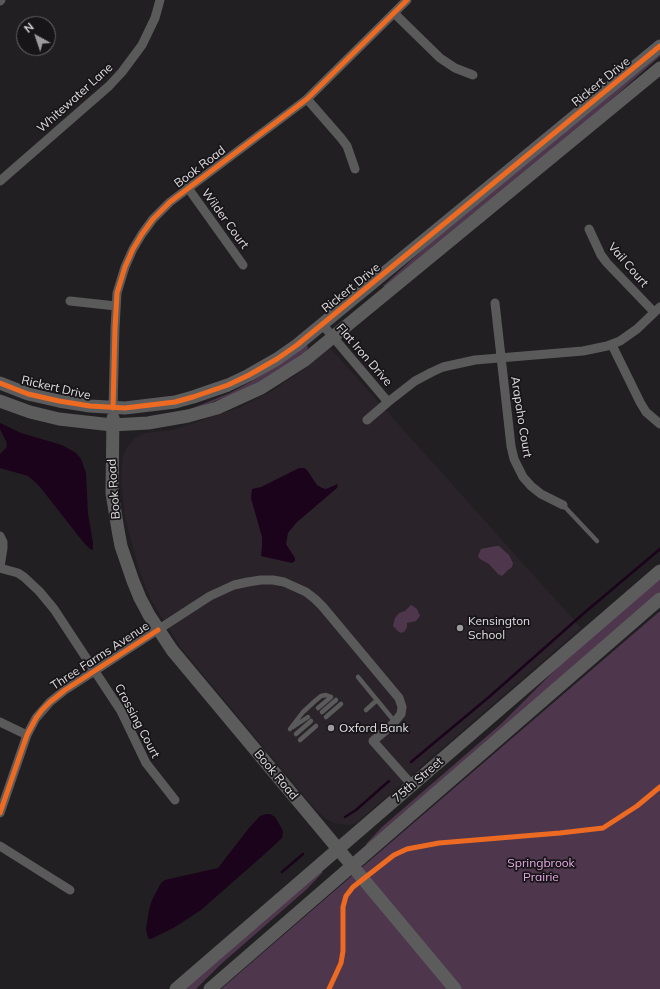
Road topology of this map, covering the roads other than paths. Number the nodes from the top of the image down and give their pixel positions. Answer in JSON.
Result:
{"nodes":[{"id":1,"x":160,"y":0,"type":"edge"},
{"id":2,"x":407,"y":0,"type":"edge"},
{"id":3,"x":394,"y":13,"type":"junction"},
{"id":4,"x":660,"y":46,"type":"edge"},
{"id":5,"x":660,"y":68,"type":"edge"},
{"id":6,"x":473,"y":75,"type":"dead end"},
{"id":7,"x":308,"y":99,"type":"junction"},
{"id":8,"x":355,"y":169,"type":"dead end"},
{"id":9,"x":0,"y":181,"type":"edge"},
{"id":10,"x":188,"y":188,"type":"junction"},
{"id":11,"x":589,"y":229,"type":"dead end"},
{"id":12,"x":243,"y":265,"type":"dead end"},
{"id":13,"x":70,"y":302,"type":"dead end"},
{"id":14,"x":495,"y":303,"type":"dead end"},
{"id":15,"x":116,"y":306,"type":"junction"},
{"id":16,"x":657,"y":310,"type":"edge"},
{"id":17,"x":322,"y":324,"type":"junction"},
{"id":18,"x":332,"y":337,"type":"junction"},
{"id":19,"x":612,"y":344,"type":"junction"},
{"id":20,"x":501,"y":358,"type":"junction"},
{"id":21,"x":0,"y":383,"type":"edge"},
{"id":22,"x":0,"y":401,"type":"edge"},
{"id":23,"x":388,"y":402,"type":"junction"},
{"id":24,"x":113,"y":408,"type":"junction"},
{"id":25,"x":367,"y":420,"type":"dead end"},
{"id":26,"x":660,"y":424,"type":"edge"},
{"id":27,"x":112,"y":426,"type":"junction"},
{"id":28,"x":563,"y":506,"type":"joint"},
{"id":29,"x":0,"y":536,"type":"edge"},
{"id":30,"x":597,"y":541,"type":"dead end"},
{"id":31,"x":0,"y":567,"type":"edge"},
{"id":32,"x":660,"y":571,"type":"edge"},
{"id":33,"x":660,"y":599,"type":"edge"},
{"id":34,"x":158,"y":630,"type":"junction"},
{"id":35,"x":95,"y":671,"type":"junction"},
{"id":36,"x":358,"y":677,"type":"dead end"},
{"id":37,"x":336,"y":700,"type":"dead end"},
{"id":38,"x":378,"y":700,"type":"junction"},
{"id":39,"x":341,"y":704,"type":"dead end"},
{"id":40,"x":366,"y":710,"type":"dead end"},
{"id":41,"x":326,"y":717,"type":"dead end"},
{"id":42,"x":0,"y":722,"type":"edge"},
{"id":43,"x":395,"y":722,"type":"junction"},
{"id":44,"x":316,"y":726,"type":"dead end"},
{"id":45,"x":296,"y":734,"type":"dead end"},
{"id":46,"x":27,"y":736,"type":"junction"},
{"id":47,"x":300,"y":740,"type":"dead end"},
{"id":48,"x":412,"y":785,"type":"junction"},
{"id":49,"x":175,"y":800,"type":"dead end"},
{"id":50,"x":0,"y":813,"type":"edge"},
{"id":51,"x":0,"y":846,"type":"edge"},
{"id":52,"x":338,"y":849,"type":"junction"},
{"id":53,"x":352,"y":866,"type":"junction"},
{"id":54,"x":70,"y":890,"type":"dead end"},
{"id":55,"x":176,"y":989,"type":"edge"},
{"id":56,"x":210,"y":989,"type":"edge"},
{"id":57,"x":455,"y":989,"type":"edge"}],
"edges":[{"from":1,"to":9,"type":"street","name":"Whitewater Lane"},
{"from":2,"to":3,"type":"street","name":"Book Road"},
{"from":3,"to":6,"type":"street"},
{"from":3,"to":7,"type":"street","name":"Book Road"},
{"from":4,"to":17,"type":"street","name":"Rickert Drive"},
{"from":5,"to":18,"type":"street"},
{"from":7,"to":8,"type":"street"},
{"from":7,"to":10,"type":"street","name":"Book Road"},
{"from":10,"to":12,"type":"street","name":"Wilder Court"},
{"from":10,"to":15,"type":"street","name":"Book Road"},
{"from":11,"to":16,"type":"street","name":"Vail Court"},
{"from":13,"to":15,"type":"street"},
{"from":14,"to":20,"type":"street","name":"Arapaho Court"},
{"from":15,"to":24,"type":"street","name":"Book Road"},
{"from":16,"to":19,"type":"street"},
{"from":17,"to":18,"type":"street","name":"Flat Iron Drive"},
{"from":17,"to":24,"type":"street","name":"Rickert Drive"},
{"from":18,"to":23,"type":"street","name":"Flat Iron Drive"},
{"from":18,"to":27,"type":"street"},
{"from":19,"to":20,"type":"street"},
{"from":19,"to":26,"type":"street"},
{"from":20,"to":23,"type":"street"},
{"from":20,"to":28,"type":"street","name":"Arapaho Court"},
{"from":21,"to":24,"type":"street","name":"Rickert Drive"},
{"from":22,"to":27,"type":"street"},
{"from":23,"to":25,"type":"street"},
{"from":24,"to":27,"type":"street","name":"Book Road"},
{"from":27,"to":34,"type":"street","name":"Book Road"},
{"from":28,"to":30,"type":"lane"},
{"from":29,"to":31,"type":"street"},
{"from":31,"to":35,"type":"street","name":"Crossing Court"},
{"from":32,"to":48,"type":"street","name":"75th Street"},
{"from":33,"to":53,"type":"street","name":"75th Street"},
{"from":34,"to":35,"type":"street","name":"Three Farms Avenue"},
{"from":34,"to":43,"type":"street","name":"Three Farms Avenue"},
{"from":34,"to":52,"type":"street","name":"Book Road"},
{"from":35,"to":46,"type":"street","name":"Three Farms Avenue"},
{"from":35,"to":49,"type":"street","name":"Crossing Court"},
{"from":36,"to":38,"type":"lane"},
{"from":37,"to":45,"type":"lane"},
{"from":38,"to":40,"type":"lane"},
{"from":38,"to":43,"type":"lane"},
{"from":39,"to":41,"type":"lane"},
{"from":42,"to":46,"type":"street"},
{"from":43,"to":48,"type":"street"},
{"from":44,"to":47,"type":"lane"},
{"from":46,"to":50,"type":"street","name":"Three Farms Avenue"},
{"from":48,"to":52,"type":"street","name":"75th Street"},
{"from":51,"to":54,"type":"street"},
{"from":52,"to":53,"type":"street","name":"Book Road"},
{"from":52,"to":55,"type":"street","name":"75th Street"},
{"from":53,"to":56,"type":"street","name":"75th Street"},
{"from":53,"to":57,"type":"street","name":"Book Road"}]}
